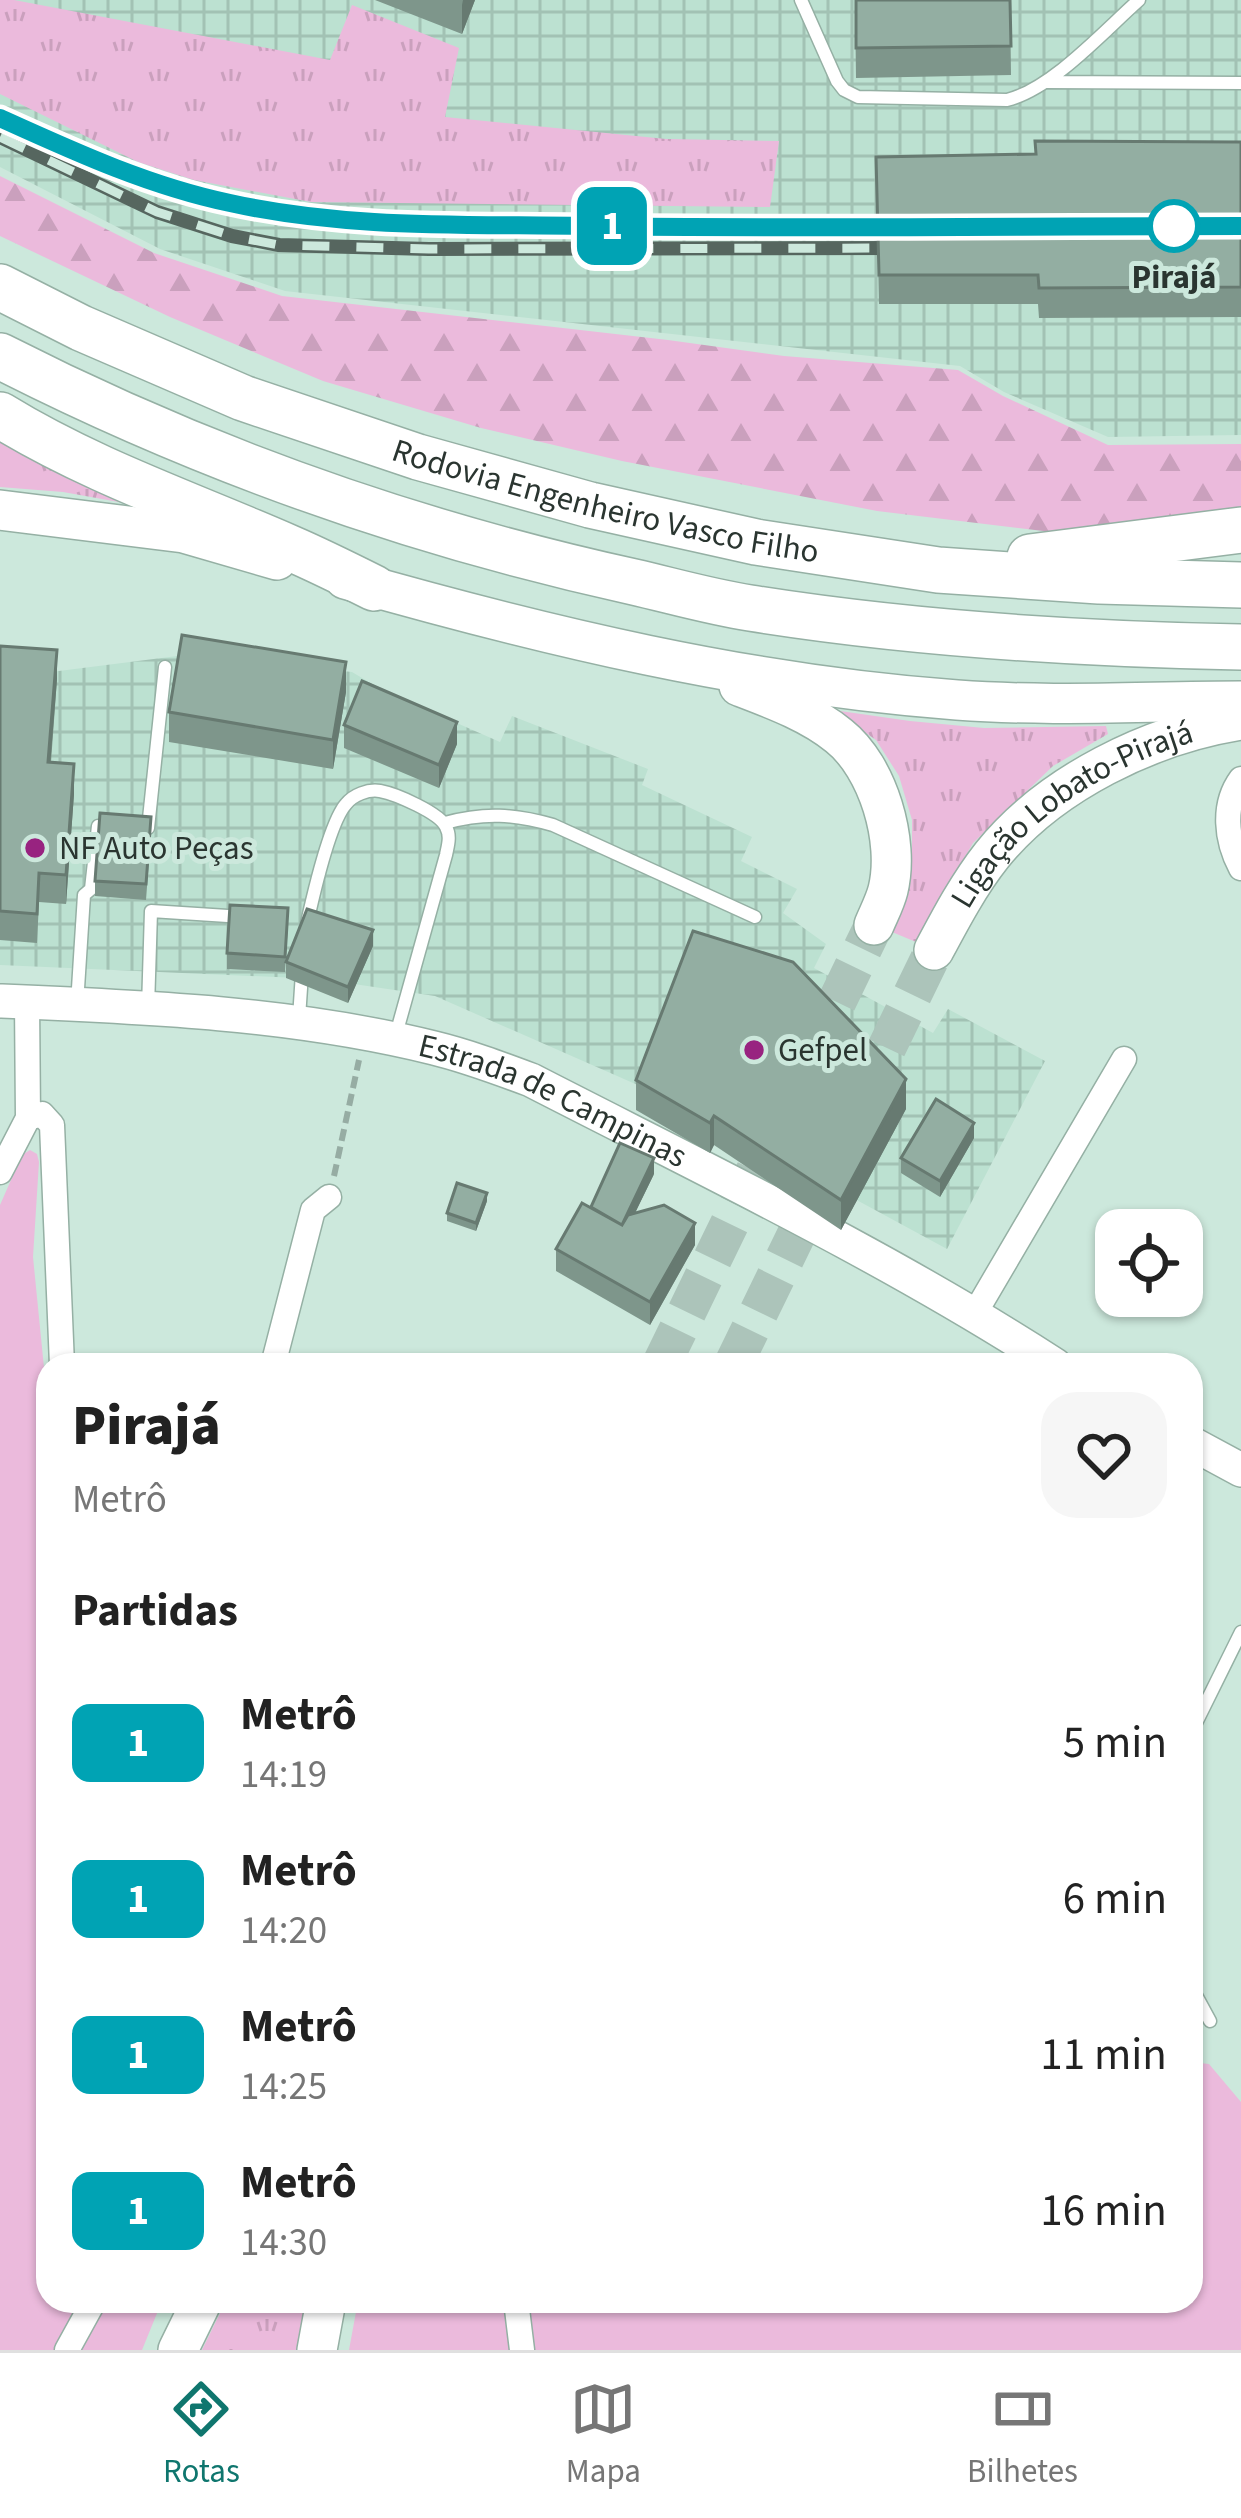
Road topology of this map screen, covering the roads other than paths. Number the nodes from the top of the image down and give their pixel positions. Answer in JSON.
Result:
{"nodes":[{"id":1,"x":802,"y":0,"type":"edge"},
{"id":2,"x":1139,"y":0,"type":"edge"},
{"id":3,"x":1046,"y":82,"type":"junction"},
{"id":4,"x":1241,"y":82,"type":"edge"},
{"id":5,"x":0,"y":286,"type":"edge"},
{"id":6,"x":0,"y":356,"type":"edge"},
{"id":7,"x":0,"y":415,"type":"edge"},
{"id":8,"x":0,"y":510,"type":"edge"},
{"id":9,"x":1241,"y":530,"type":"edge"},
{"id":10,"x":938,"y":569,"type":"junction"},
{"id":11,"x":1241,"y":585,"type":"edge"},
{"id":12,"x":374,"y":588,"type":"junction"},
{"id":13,"x":1241,"y":647,"type":"edge"},
{"id":14,"x":624,"y":652,"type":"junction"},
{"id":15,"x":165,"y":667,"type":"dead end"},
{"id":16,"x":1241,"y":701,"type":"edge"},
{"id":17,"x":1241,"y":719,"type":"edge"},
{"id":18,"x":1241,"y":778,"type":"edge"},
{"id":19,"x":445,"y":823,"type":"junction"},
{"id":20,"x":1241,"y":868,"type":"edge"},
{"id":21,"x":754,"y":917,"type":"dead end"},
{"id":22,"x":263,"y":919,"type":"edge"},
{"id":23,"x":874,"y":925,"type":"tunnel mouth"},
{"id":24,"x":304,"y":944,"type":"edge"},
{"id":25,"x":934,"y":950,"type":"tunnel mouth"},
{"id":26,"x":302,"y":964,"type":"edge"},
{"id":27,"x":14,"y":1002,"type":"edge"},
{"id":28,"x":77,"y":1005,"type":"junction"},
{"id":29,"x":148,"y":1010,"type":"junction"},
{"id":30,"x":298,"y":1023,"type":"junction"},
{"id":31,"x":395,"y":1039,"type":"junction"},
{"id":32,"x":1124,"y":1059,"type":"dead end"},
{"id":33,"x":28,"y":1118,"type":"junction"},
{"id":34,"x":0,"y":1172,"type":"edge"},
{"id":35,"x":329,"y":1197,"type":"road end"},
{"id":36,"x":975,"y":1313,"type":"junction"},
{"id":37,"x":62,"y":1353,"type":"edge"},
{"id":38,"x":276,"y":1353,"type":"edge"},
{"id":39,"x":1037,"y":1353,"type":"edge"},
{"id":40,"x":1203,"y":1449,"type":"edge"},
{"id":41,"x":1241,"y":1470,"type":"edge"},
{"id":42,"x":1241,"y":1632,"type":"edge"},
{"id":43,"x":1203,"y":1709,"type":"edge"},
{"id":44,"x":1203,"y":2007,"type":"edge"},
{"id":45,"x":1210,"y":2020,"type":"dead end"},
{"id":46,"x":88,"y":2313,"type":"edge"},
{"id":47,"x":196,"y":2313,"type":"edge"},
{"id":48,"x":324,"y":2313,"type":"edge"},
{"id":49,"x":517,"y":2313,"type":"edge"},
{"id":50,"x":68,"y":2350,"type":"edge"},
{"id":51,"x":178,"y":2350,"type":"edge"},
{"id":52,"x":316,"y":2350,"type":"edge"},
{"id":53,"x":522,"y":2350,"type":"edge"}],
"edges":[{"from":1,"to":3,"type":"lane"},
{"from":2,"to":3,"type":"lane"},
{"from":3,"to":4,"type":"lane"},
{"from":5,"to":10,"type":"highway","name":"Rodovia Engenheiro Vasco Filho"},
{"from":6,"to":13,"type":"highway","name":"Rodovia Engenheiro Vasco Filho"},
{"from":7,"to":12,"type":"highway"},
{"from":8,"to":12,"type":"main road"},
{"from":9,"to":10,"type":"highway"},
{"from":10,"to":11,"type":"highway","name":"Rodovia Engenheiro Vasco Filho"},
{"from":12,"to":14,"type":"main road"},
{"from":14,"to":16,"type":"main road"},
{"from":14,"to":23,"type":"main road"},
{"from":15,"to":28,"type":"lane"},
{"from":17,"to":25,"type":"main road","name":"Ligação Lobato-Pirajá"},
{"from":18,"to":20,"type":"street"},
{"from":19,"to":21,"type":"lane"},
{"from":19,"to":24,"type":"lane"},
{"from":19,"to":31,"type":"lane"},
{"from":22,"to":29,"type":"lane"},
{"from":26,"to":30,"type":"lane"},
{"from":27,"to":28,"type":"main road","name":"Estrada de Campinas"},
{"from":27,"to":33,"type":"street"},
{"from":28,"to":29,"type":"main road","name":"Estrada de Campinas"},
{"from":29,"to":30,"type":"main road","name":"Estrada de Campinas"},
{"from":30,"to":31,"type":"main road","name":"Estrada de Campinas"},
{"from":31,"to":36,"type":"main road","name":"Estrada de Campinas"},
{"from":32,"to":36,"type":"street"},
{"from":33,"to":34,"type":"street"},
{"from":33,"to":37,"type":"street"},
{"from":35,"to":38,"type":"street"},
{"from":36,"to":39,"type":"main road","name":"Estrada de Campinas"},
{"from":40,"to":41,"type":"main road"},
{"from":42,"to":43,"type":"lane"},
{"from":44,"to":45,"type":"lane"},
{"from":46,"to":50,"type":"street"},
{"from":47,"to":51,"type":"main road"},
{"from":48,"to":52,"type":"main road"},
{"from":49,"to":53,"type":"street"}]}
